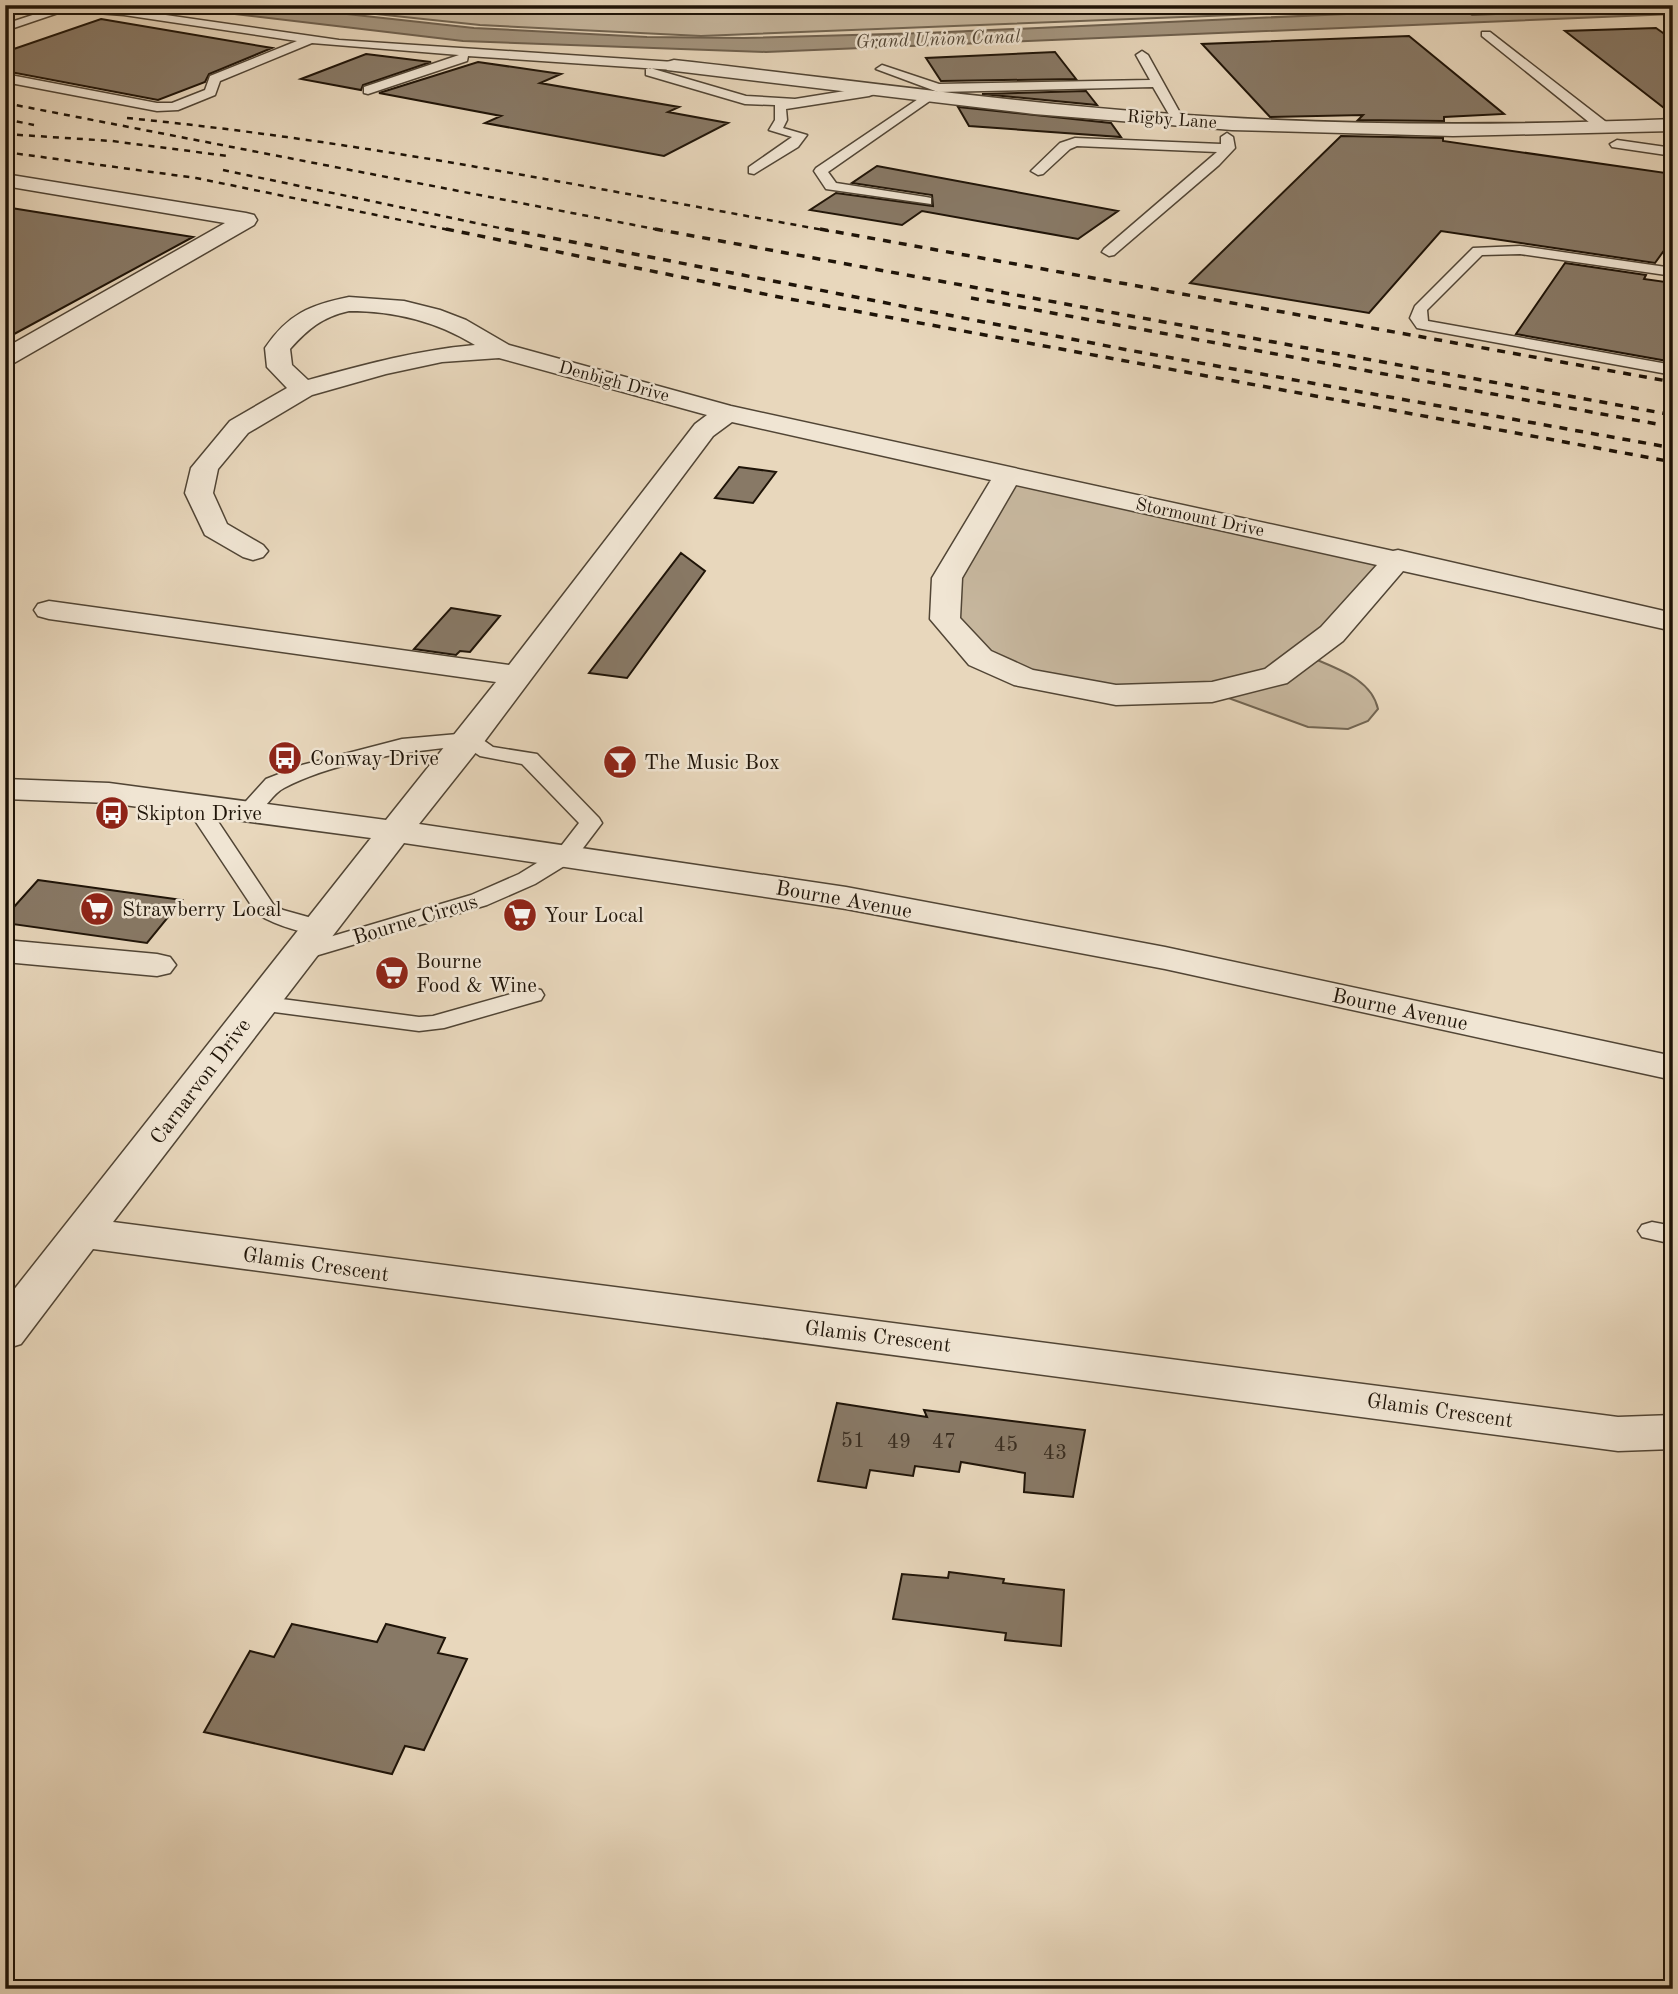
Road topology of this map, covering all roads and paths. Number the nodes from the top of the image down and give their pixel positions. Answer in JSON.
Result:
{"nodes":[{"id":1,"x":5,"y":28,"type":"edge"},
{"id":2,"x":1486,"y":34,"type":"dead end"},
{"id":3,"x":311,"y":40,"type":"junction"},
{"id":4,"x":474,"y":55,"type":"junction"},
{"id":5,"x":1142,"y":55,"type":"dead end"},
{"id":6,"x":616,"y":63,"type":"junction"},
{"id":7,"x":674,"y":66,"type":"joint"},
{"id":8,"x":5,"y":78,"type":"edge"},
{"id":9,"x":882,"y":79,"type":"junction"},
{"id":10,"x":1157,"y":83,"type":"junction"},
{"id":11,"x":368,"y":90,"type":"dead end"},
{"id":12,"x":930,"y":95,"type":"junction"},
{"id":13,"x":792,"y":102,"type":"junction"},
{"id":14,"x":1178,"y":120,"type":"junction"},
{"id":15,"x":1224,"y":122,"type":"junction"},
{"id":16,"x":1673,"y":125,"type":"edge"},
{"id":17,"x":1611,"y":136,"type":"junction"},
{"id":18,"x":1228,"y":148,"type":"junction"},
{"id":19,"x":1673,"y":152,"type":"edge"},
{"id":20,"x":754,"y":170,"type":"dead end"},
{"id":21,"x":1038,"y":171,"type":"dead end"},
{"id":22,"x":5,"y":180,"type":"edge"},
{"id":23,"x":926,"y":201,"type":"dead end"},
{"id":24,"x":1109,"y":252,"type":"dead end"},
{"id":25,"x":1673,"y":272,"type":"edge"},
{"id":26,"x":500,"y":350,"type":"junction"},
{"id":27,"x":5,"y":358,"type":"edge"},
{"id":28,"x":1673,"y":370,"type":"edge"},
{"id":29,"x":303,"y":390,"type":"junction"},
{"id":30,"x":727,"y":413,"type":"junction"},
{"id":31,"x":1007,"y":476,"type":"junction"},
{"id":32,"x":253,"y":551,"type":"dead end"},
{"id":33,"x":1398,"y":559,"type":"junction"},
{"id":34,"x":49,"y":610,"type":"dead end"},
{"id":35,"x":1673,"y":622,"type":"edge"},
{"id":36,"x":517,"y":676,"type":"junction"},
{"id":37,"x":469,"y":739,"type":"junction"},
{"id":38,"x":5,"y":789,"type":"edge"},
{"id":39,"x":195,"y":804,"type":"junction"},
{"id":40,"x":249,"y":810,"type":"junction"},
{"id":41,"x":396,"y":830,"type":"junction"},
{"id":42,"x":566,"y":855,"type":"junction"},
{"id":43,"x":307,"y":940,"type":"junction"},
{"id":44,"x":5,"y":951,"type":"edge"},
{"id":45,"x":157,"y":965,"type":"dead end"},
{"id":46,"x":532,"y":995,"type":"dead end"},
{"id":47,"x":259,"y":1003,"type":"junction"},
{"id":48,"x":1673,"y":1068,"type":"edge"},
{"id":49,"x":84,"y":1233,"type":"junction"},
{"id":50,"x":5,"y":1333,"type":"edge"},
{"id":51,"x":1673,"y":1432,"type":"edge"}],
"edges":[{"from":1,"to":3,"type":"lane"},
{"from":2,"to":17,"type":"lane"},
{"from":3,"to":4,"type":"lane"},
{"from":3,"to":8,"type":"lane"},
{"from":4,"to":6,"type":"lane"},
{"from":4,"to":11,"type":"lane"},
{"from":5,"to":10,"type":"lane"},
{"from":6,"to":7,"type":"lane"},
{"from":6,"to":13,"type":"lane"},
{"from":7,"to":9,"type":"street","name":"Rigby Lane"},
{"from":9,"to":10,"type":"lane"},
{"from":9,"to":12,"type":"street","name":"Rigby Lane"},
{"from":9,"to":13,"type":"lane"},
{"from":10,"to":14,"type":"lane"},
{"from":12,"to":14,"type":"street","name":"Rigby Lane"},
{"from":12,"to":23,"type":"lane"},
{"from":13,"to":20,"type":"lane"},
{"from":14,"to":15,"type":"street","name":"Rigby Lane"},
{"from":15,"to":17,"type":"street","name":"Rigby Lane"},
{"from":15,"to":18,"type":"lane"},
{"from":16,"to":17,"type":"street","name":"Rigby Lane"},
{"from":17,"to":19,"type":"lane"},
{"from":18,"to":21,"type":"lane"},
{"from":18,"to":24,"type":"lane"},
{"from":22,"to":27,"type":"street"},
{"from":25,"to":28,"type":"lane"},
{"from":26,"to":29,"type":"street","name":"Denbigh Drive"},
{"from":26,"to":29,"type":"street","name":"Denbigh Drive"},
{"from":26,"to":30,"type":"street","name":"Denbigh Drive"},
{"from":29,"to":32,"type":"street","name":"Denbigh Drive"},
{"from":30,"to":31,"type":"street","name":"Stormount Drive"},
{"from":30,"to":36,"type":"street"},
{"from":31,"to":33,"type":"street","name":"Stormount Drive"},
{"from":31,"to":33,"type":"street"},
{"from":33,"to":35,"type":"street","name":"Stormount Drive"},
{"from":34,"to":36,"type":"street"},
{"from":36,"to":37,"type":"street"},
{"from":37,"to":40,"type":"lane"},
{"from":37,"to":41,"type":"street"},
{"from":37,"to":42,"type":"lane"},
{"from":38,"to":39,"type":"street","name":"Bourne Avenue"},
{"from":39,"to":40,"type":"street","name":"Bourne Avenue"},
{"from":39,"to":43,"type":"lane"},
{"from":40,"to":41,"type":"street","name":"Bourne Avenue"},
{"from":41,"to":42,"type":"street","name":"Bourne Avenue"},
{"from":41,"to":43,"type":"street","name":"Carnarvon Drive"},
{"from":42,"to":43,"type":"lane","name":"Bourne Circus"},
{"from":42,"to":48,"type":"street","name":"Bourne Avenue"},
{"from":43,"to":47,"type":"street","name":"Carnarvon Drive"},
{"from":44,"to":45,"type":"street"},
{"from":46,"to":47,"type":"lane"},
{"from":47,"to":49,"type":"street","name":"Carnarvon Drive"},
{"from":49,"to":50,"type":"street","name":"Carnarvon Drive"},
{"from":49,"to":51,"type":"street","name":"Glamis Crescent"}]}
